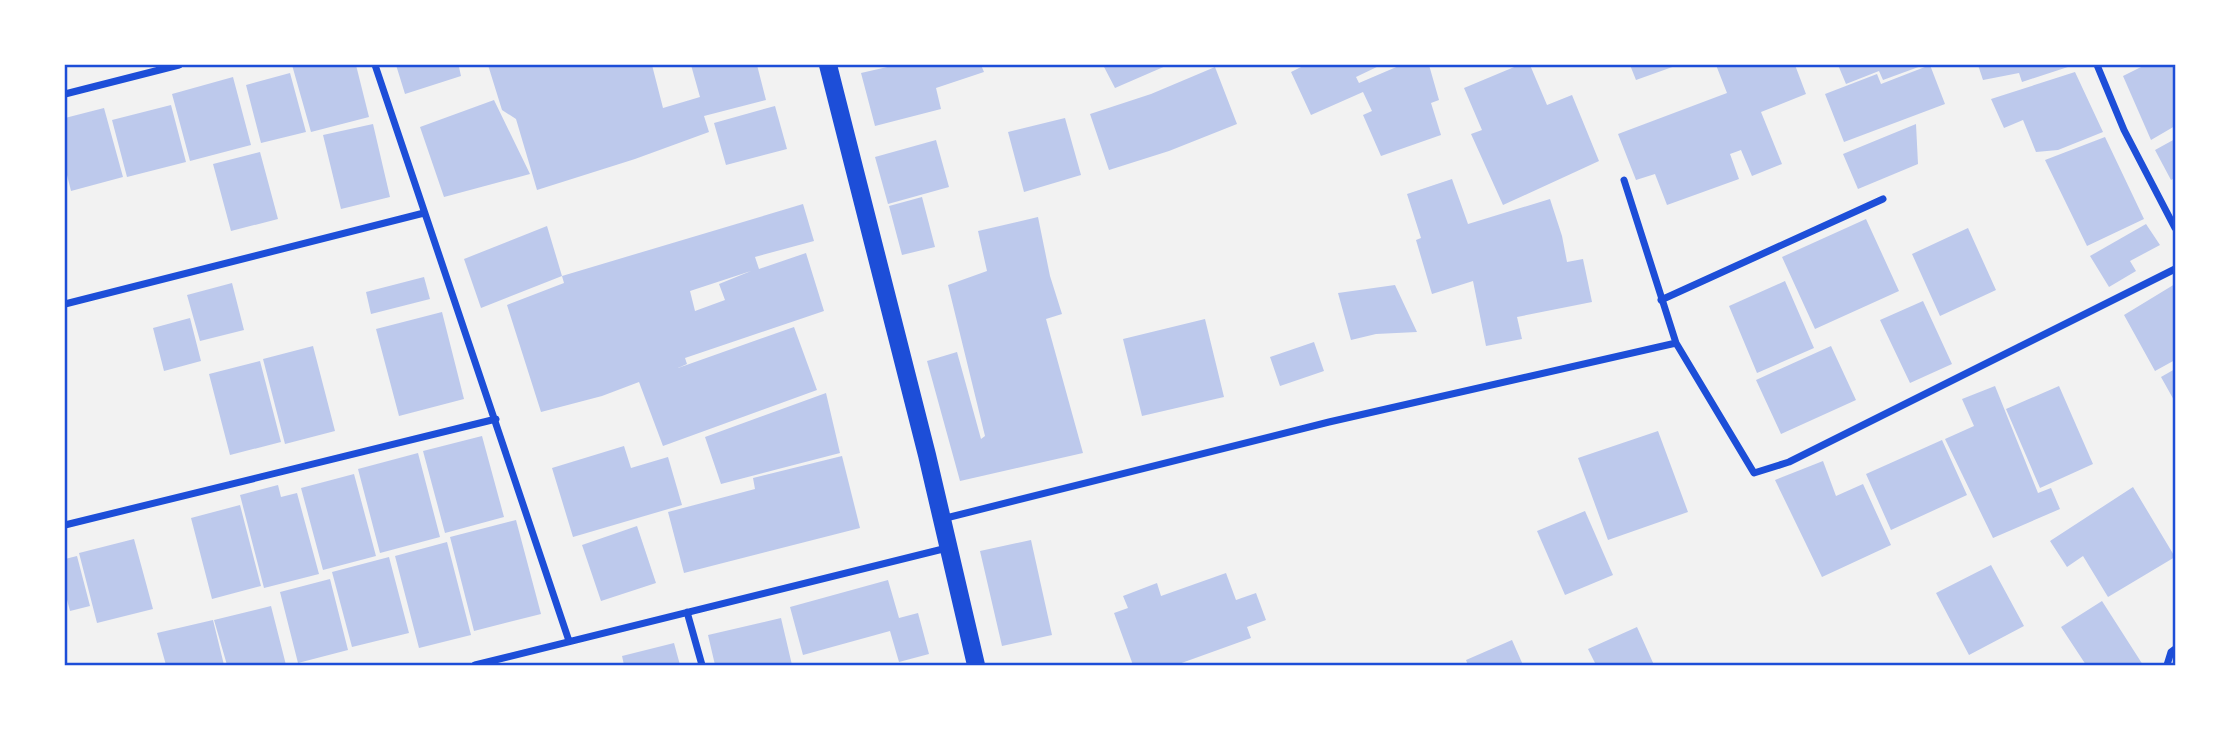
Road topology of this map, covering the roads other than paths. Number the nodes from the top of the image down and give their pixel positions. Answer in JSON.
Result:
{"nodes":[{"id":1,"x":179,"y":65,"type":"edge"},
{"id":2,"x":375,"y":65,"type":"edge"},
{"id":3,"x":828,"y":65,"type":"edge"},
{"id":4,"x":2097,"y":65,"type":"edge"},
{"id":5,"x":65,"y":94,"type":"edge"},
{"id":6,"x":1624,"y":180,"type":"dead end"},
{"id":7,"x":1883,"y":199,"type":"dead end"},
{"id":8,"x":424,"y":213,"type":"junction"},
{"id":9,"x":2175,"y":228,"type":"edge"},
{"id":10,"x":2175,"y":269,"type":"edge"},
{"id":11,"x":1661,"y":300,"type":"junction"},
{"id":12,"x":65,"y":304,"type":"edge"},
{"id":13,"x":1676,"y":343,"type":"junction"},
{"id":14,"x":496,"y":419,"type":"junction"},
{"id":15,"x":942,"y":519,"type":"junction"},
{"id":16,"x":65,"y":525,"type":"edge"},
{"id":17,"x":948,"y":548,"type":"junction"},
{"id":18,"x":687,"y":612,"type":"junction"},
{"id":19,"x":569,"y":641,"type":"junction"},
{"id":20,"x":2175,"y":649,"type":"edge"},
{"id":21,"x":475,"y":665,"type":"edge"},
{"id":22,"x":702,"y":665,"type":"edge"},
{"id":23,"x":976,"y":665,"type":"edge"},
{"id":24,"x":2167,"y":665,"type":"edge"}],
"edges":[{"from":1,"to":5,"type":"street"},
{"from":2,"to":8,"type":"street"},
{"from":3,"to":15,"type":"main road"},
{"from":4,"to":9,"type":"street"},
{"from":6,"to":11,"type":"street"},
{"from":7,"to":11,"type":"street"},
{"from":8,"to":12,"type":"street"},
{"from":8,"to":14,"type":"street"},
{"from":10,"to":13,"type":"street"},
{"from":11,"to":13,"type":"street"},
{"from":13,"to":15,"type":"street"},
{"from":14,"to":16,"type":"street"},
{"from":14,"to":19,"type":"street"},
{"from":15,"to":17,"type":"main road"},
{"from":17,"to":18,"type":"street"},
{"from":17,"to":23,"type":"main road"},
{"from":18,"to":19,"type":"street"},
{"from":18,"to":22,"type":"street"},
{"from":19,"to":21,"type":"street"},
{"from":20,"to":24,"type":"street"}]}
